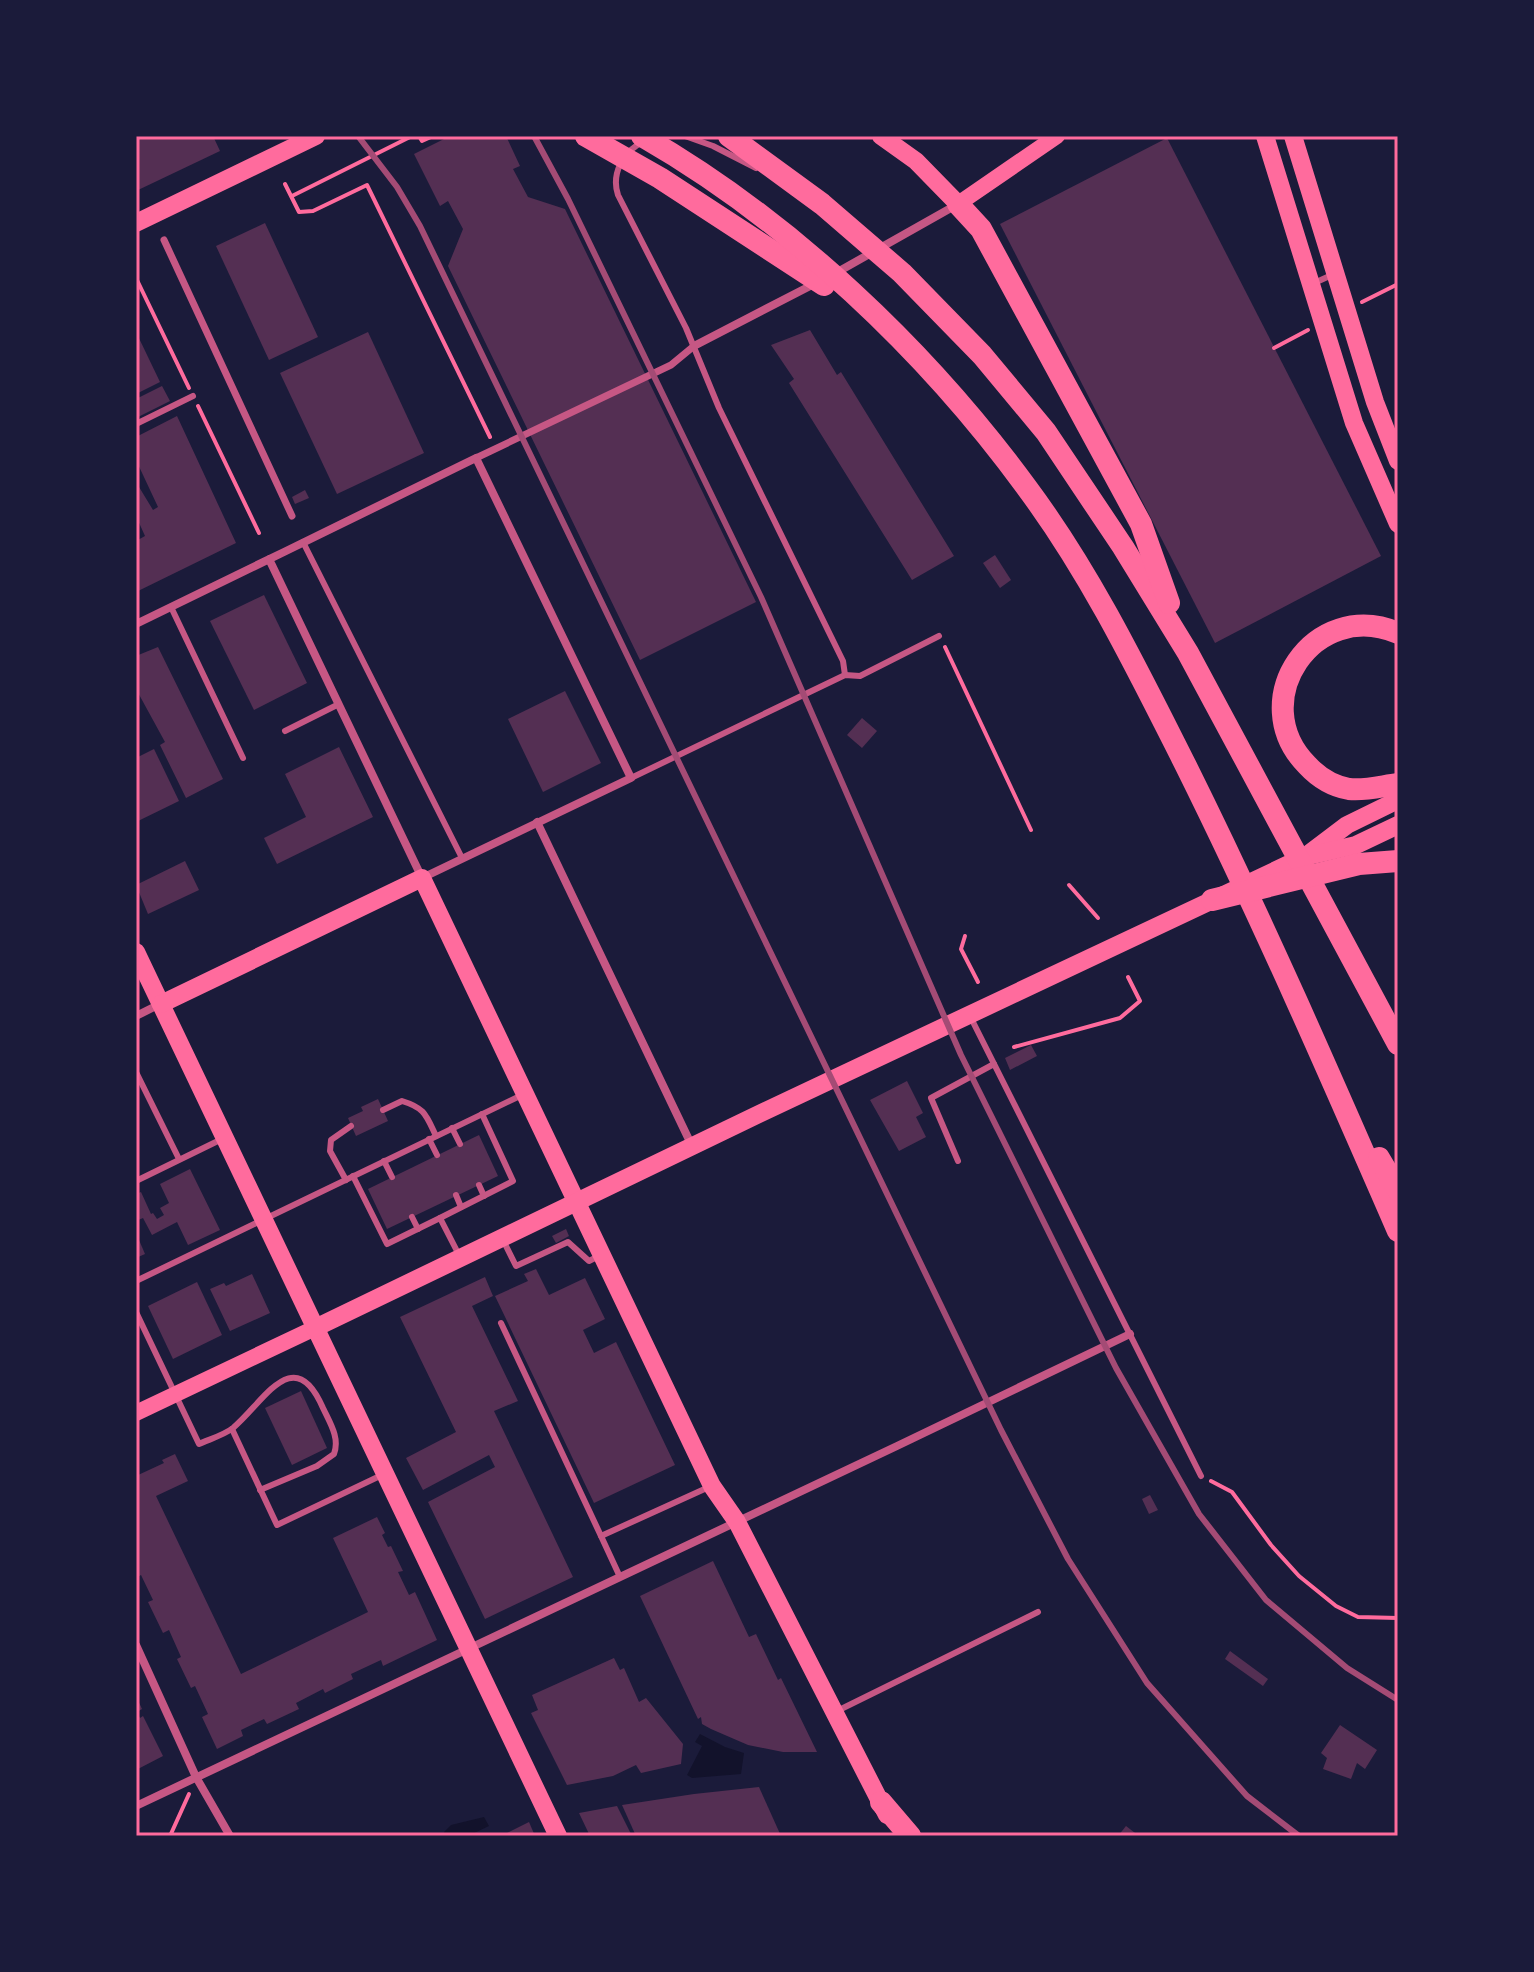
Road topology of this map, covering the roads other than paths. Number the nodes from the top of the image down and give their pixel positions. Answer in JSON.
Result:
{"nodes":[{"id":1,"x":316,"y":136,"type":"edge"},
{"id":2,"x":586,"y":136,"type":"edge"},
{"id":3,"x":642,"y":136,"type":"edge"},
{"id":4,"x":655,"y":136,"type":"edge"},
{"id":5,"x":685,"y":136,"type":"edge"},
{"id":6,"x":729,"y":136,"type":"edge"},
{"id":7,"x":881,"y":136,"type":"edge"},
{"id":8,"x":1057,"y":136,"type":"edge"},
{"id":9,"x":1265,"y":136,"type":"edge"},
{"id":10,"x":1293,"y":136,"type":"edge"},
{"id":11,"x":766,"y":175,"type":"dead end"},
{"id":12,"x":778,"y":182,"type":"dead end"},
{"id":13,"x":958,"y":204,"type":"junction"},
{"id":14,"x":136,"y":223,"type":"edge"},
{"id":15,"x":164,"y":240,"type":"dead end"},
{"id":16,"x":870,"y":255,"type":"junction"},
{"id":17,"x":1334,"y":274,"type":"junction"},
{"id":18,"x":1309,"y":285,"type":"junction"},
{"id":19,"x":894,"y":334,"type":"junction"},
{"id":20,"x":694,"y":346,"type":"junction"},
{"id":21,"x":193,"y":396,"type":"dead end"},
{"id":22,"x":136,"y":424,"type":"edge"},
{"id":23,"x":476,"y":458,"type":"junction"},
{"id":24,"x":1398,"y":461,"type":"edge"},
{"id":25,"x":1392,"y":494,"type":"edge"},
{"id":26,"x":292,"y":516,"type":"dead end"},
{"id":27,"x":1398,"y":524,"type":"edge"},
{"id":28,"x":303,"y":542,"type":"junction"},
{"id":29,"x":269,"y":559,"type":"junction"},
{"id":30,"x":171,"y":607,"type":"junction"},
{"id":31,"x":137,"y":621,"type":"edge"},
{"id":32,"x":1398,"y":633,"type":"edge"},
{"id":33,"x":939,"y":636,"type":"road end"},
{"id":34,"x":1188,"y":653,"type":"junction"},
{"id":35,"x":845,"y":675,"type":"junction"},
{"id":36,"x":339,"y":704,"type":"junction"},
{"id":37,"x":285,"y":731,"type":"dead end"},
{"id":38,"x":243,"y":758,"type":"dead end"},
{"id":39,"x":631,"y":778,"type":"junction"},
{"id":40,"x":1398,"y":784,"type":"edge"},
{"id":41,"x":1398,"y":800,"type":"edge"},
{"id":42,"x":537,"y":822,"type":"junction"},
{"id":43,"x":1398,"y":825,"type":"edge"},
{"id":44,"x":1358,"y":855,"type":"junction"},
{"id":45,"x":1304,"y":857,"type":"junction"},
{"id":46,"x":462,"y":858,"type":"junction"},
{"id":47,"x":1398,"y":861,"type":"edge"},
{"id":48,"x":422,"y":878,"type":"junction"},
{"id":49,"x":1206,"y":903,"type":"junction"},
{"id":50,"x":136,"y":952,"type":"edge"},
{"id":51,"x":161,"y":1004,"type":"junction"},
{"id":52,"x":969,"y":1015,"type":"junction"},
{"id":53,"x":136,"y":1016,"type":"edge"},
{"id":54,"x":1308,"y":1022,"type":"junction"},
{"id":55,"x":1398,"y":1044,"type":"edge"},
{"id":56,"x":994,"y":1064,"type":"junction"},
{"id":57,"x":136,"y":1072,"type":"edge"},
{"id":58,"x":525,"y":1093,"type":"junction"},
{"id":59,"x":383,"y":1110,"type":"dead end"},
{"id":60,"x":482,"y":1114,"type":"junction"},
{"id":61,"x":351,"y":1126,"type":"dead end"},
{"id":62,"x":452,"y":1128,"type":"junction"},
{"id":63,"x":225,"y":1137,"type":"junction"},
{"id":64,"x":433,"y":1138,"type":"junction"},
{"id":65,"x":460,"y":1144,"type":"dead end"},
{"id":66,"x":692,"y":1146,"type":"junction"},
{"id":67,"x":437,"y":1155,"type":"dead end"},
{"id":68,"x":179,"y":1159,"type":"junction"},
{"id":69,"x":384,"y":1161,"type":"junction"},
{"id":70,"x":958,"y":1161,"type":"dead end"},
{"id":71,"x":353,"y":1176,"type":"junction"},
{"id":72,"x":392,"y":1177,"type":"dead end"},
{"id":73,"x":346,"y":1180,"type":"junction"},
{"id":74,"x":136,"y":1181,"type":"edge"},
{"id":75,"x":479,"y":1185,"type":"dead end"},
{"id":76,"x":1398,"y":1190,"type":"edge"},
{"id":77,"x":456,"y":1195,"type":"dead end"},
{"id":78,"x":484,"y":1196,"type":"junction"},
{"id":79,"x":577,"y":1202,"type":"junction"},
{"id":80,"x":461,"y":1207,"type":"junction"},
{"id":81,"x":412,"y":1217,"type":"dead end"},
{"id":82,"x":440,"y":1218,"type":"junction"},
{"id":83,"x":264,"y":1219,"type":"junction"},
{"id":84,"x":418,"y":1229,"type":"junction"},
{"id":85,"x":1398,"y":1231,"type":"edge"},
{"id":86,"x":502,"y":1238,"type":"junction"},
{"id":87,"x":602,"y":1255,"type":"junction"},
{"id":88,"x":461,"y":1258,"type":"junction"},
{"id":89,"x":136,"y":1281,"type":"edge"},
{"id":90,"x":136,"y":1312,"type":"edge"},
{"id":91,"x":501,"y":1323,"type":"dead end"},
{"id":92,"x":315,"y":1328,"type":"junction"},
{"id":93,"x":1130,"y":1334,"type":"junction"},
{"id":94,"x":176,"y":1395,"type":"junction"},
{"id":95,"x":136,"y":1413,"type":"edge"},
{"id":96,"x":232,"y":1429,"type":"junction"},
{"id":97,"x":385,"y":1474,"type":"junction"},
{"id":98,"x":1201,"y":1476,"type":"road end"},
{"id":99,"x":712,"y":1486,"type":"junction"},
{"id":100,"x":260,"y":1490,"type":"junction"},
{"id":101,"x":737,"y":1522,"type":"junction"},
{"id":102,"x":601,"y":1536,"type":"junction"},
{"id":103,"x":620,"y":1577,"type":"junction"},
{"id":104,"x":1038,"y":1612,"type":"dead end"},
{"id":105,"x":136,"y":1645,"type":"edge"},
{"id":106,"x":469,"y":1648,"type":"junction"},
{"id":107,"x":835,"y":1712,"type":"junction"},
{"id":108,"x":196,"y":1777,"type":"junction"},
{"id":109,"x":881,"y":1802,"type":"junction"},
{"id":110,"x":136,"y":1806,"type":"edge"},
{"id":111,"x":230,"y":1836,"type":"edge"},
{"id":112,"x":558,"y":1836,"type":"edge"},
{"id":113,"x":897,"y":1836,"type":"edge"},
{"id":114,"x":910,"y":1836,"type":"edge"}],
"edges":[{"from":1,"to":14,"type":"main road"},
{"from":2,"to":19,"type":"highway"},
{"from":3,"to":19,"type":"highway"},
{"from":4,"to":20,"type":"lane"},
{"from":5,"to":11,"type":"lane"},
{"from":6,"to":34,"type":"highway"},
{"from":7,"to":13,"type":"main road"},
{"from":8,"to":13,"type":"main road"},
{"from":9,"to":18,"type":"main road"},
{"from":10,"to":17,"type":"main road"},
{"from":12,"to":16,"type":"lane"},
{"from":13,"to":16,"type":"street"},
{"from":13,"to":34,"type":"highway"},
{"from":15,"to":26,"type":"street"},
{"from":16,"to":20,"type":"street"},
{"from":17,"to":18,"type":"lane"},
{"from":17,"to":24,"type":"main road"},
{"from":18,"to":25,"type":"main road"},
{"from":19,"to":54,"type":"highway"},
{"from":20,"to":23,"type":"street"},
{"from":20,"to":35,"type":"lane"},
{"from":21,"to":22,"type":"lane"},
{"from":23,"to":28,"type":"street"},
{"from":23,"to":39,"type":"street"},
{"from":25,"to":27,"type":"main road"},
{"from":28,"to":29,"type":"street"},
{"from":28,"to":46,"type":"lane"},
{"from":29,"to":30,"type":"street"},
{"from":29,"to":36,"type":"street"},
{"from":30,"to":31,"type":"street"},
{"from":30,"to":38,"type":"lane"},
{"from":32,"to":40,"type":"highway"},
{"from":33,"to":35,"type":"lane"},
{"from":34,"to":55,"type":"highway"},
{"from":35,"to":39,"type":"lane"},
{"from":36,"to":37,"type":"lane"},
{"from":36,"to":48,"type":"street"},
{"from":39,"to":42,"type":"street"},
{"from":41,"to":45,"type":"main road"},
{"from":42,"to":46,"type":"street"},
{"from":42,"to":66,"type":"street"},
{"from":43,"to":44,"type":"main road"},
{"from":44,"to":45,"type":"main road"},
{"from":44,"to":47,"type":"highway"},
{"from":44,"to":49,"type":"highway"},
{"from":45,"to":49,"type":"main road"},
{"from":46,"to":48,"type":"street"},
{"from":48,"to":51,"type":"main road"},
{"from":48,"to":58,"type":"main road"},
{"from":49,"to":52,"type":"main road"},
{"from":50,"to":51,"type":"main road"},
{"from":51,"to":53,"type":"street"},
{"from":51,"to":63,"type":"main road"},
{"from":52,"to":56,"type":"lane"},
{"from":52,"to":66,"type":"main road"},
{"from":54,"to":76,"type":"highway"},
{"from":54,"to":85,"type":"highway"},
{"from":56,"to":70,"type":"lane"},
{"from":56,"to":93,"type":"lane"},
{"from":57,"to":68,"type":"lane"},
{"from":58,"to":60,"type":"lane"},
{"from":58,"to":79,"type":"main road"},
{"from":59,"to":64,"type":"lane"},
{"from":60,"to":62,"type":"lane"},
{"from":60,"to":78,"type":"lane"},
{"from":61,"to":73,"type":"lane"},
{"from":62,"to":64,"type":"lane"},
{"from":62,"to":65,"type":"lane"},
{"from":63,"to":68,"type":"lane"},
{"from":63,"to":83,"type":"main road"},
{"from":64,"to":67,"type":"lane"},
{"from":64,"to":69,"type":"lane"},
{"from":66,"to":79,"type":"main road"},
{"from":68,"to":74,"type":"lane"},
{"from":69,"to":71,"type":"lane"},
{"from":69,"to":72,"type":"lane"},
{"from":71,"to":73,"type":"lane"},
{"from":71,"to":84,"type":"lane"},
{"from":73,"to":83,"type":"lane"},
{"from":75,"to":78,"type":"lane"},
{"from":77,"to":80,"type":"lane"},
{"from":78,"to":80,"type":"lane"},
{"from":79,"to":86,"type":"main road"},
{"from":79,"to":87,"type":"main road"},
{"from":80,"to":82,"type":"lane"},
{"from":81,"to":84,"type":"lane"},
{"from":82,"to":84,"type":"lane"},
{"from":82,"to":88,"type":"lane"},
{"from":83,"to":89,"type":"lane"},
{"from":83,"to":92,"type":"main road"},
{"from":86,"to":87,"type":"lane"},
{"from":86,"to":88,"type":"main road"},
{"from":87,"to":99,"type":"main road"},
{"from":88,"to":92,"type":"main road"},
{"from":90,"to":94,"type":"lane"},
{"from":91,"to":102,"type":"lane"},
{"from":92,"to":94,"type":"main road"},
{"from":92,"to":97,"type":"main road"},
{"from":93,"to":98,"type":"lane"},
{"from":93,"to":101,"type":"street"},
{"from":94,"to":95,"type":"main road"},
{"from":94,"to":96,"type":"lane"},
{"from":96,"to":100,"type":"lane"},
{"from":96,"to":100,"type":"lane"},
{"from":97,"to":100,"type":"lane"},
{"from":97,"to":106,"type":"main road"},
{"from":99,"to":101,"type":"main road"},
{"from":99,"to":102,"type":"lane"},
{"from":101,"to":103,"type":"street"},
{"from":101,"to":107,"type":"main road"},
{"from":102,"to":103,"type":"lane"},
{"from":103,"to":106,"type":"street"},
{"from":104,"to":107,"type":"lane"},
{"from":105,"to":108,"type":"street"},
{"from":106,"to":108,"type":"street"},
{"from":106,"to":112,"type":"main road"},
{"from":107,"to":109,"type":"main road"},
{"from":108,"to":110,"type":"street"},
{"from":108,"to":111,"type":"street"},
{"from":109,"to":113,"type":"main road"},
{"from":109,"to":114,"type":"highway"}]}
